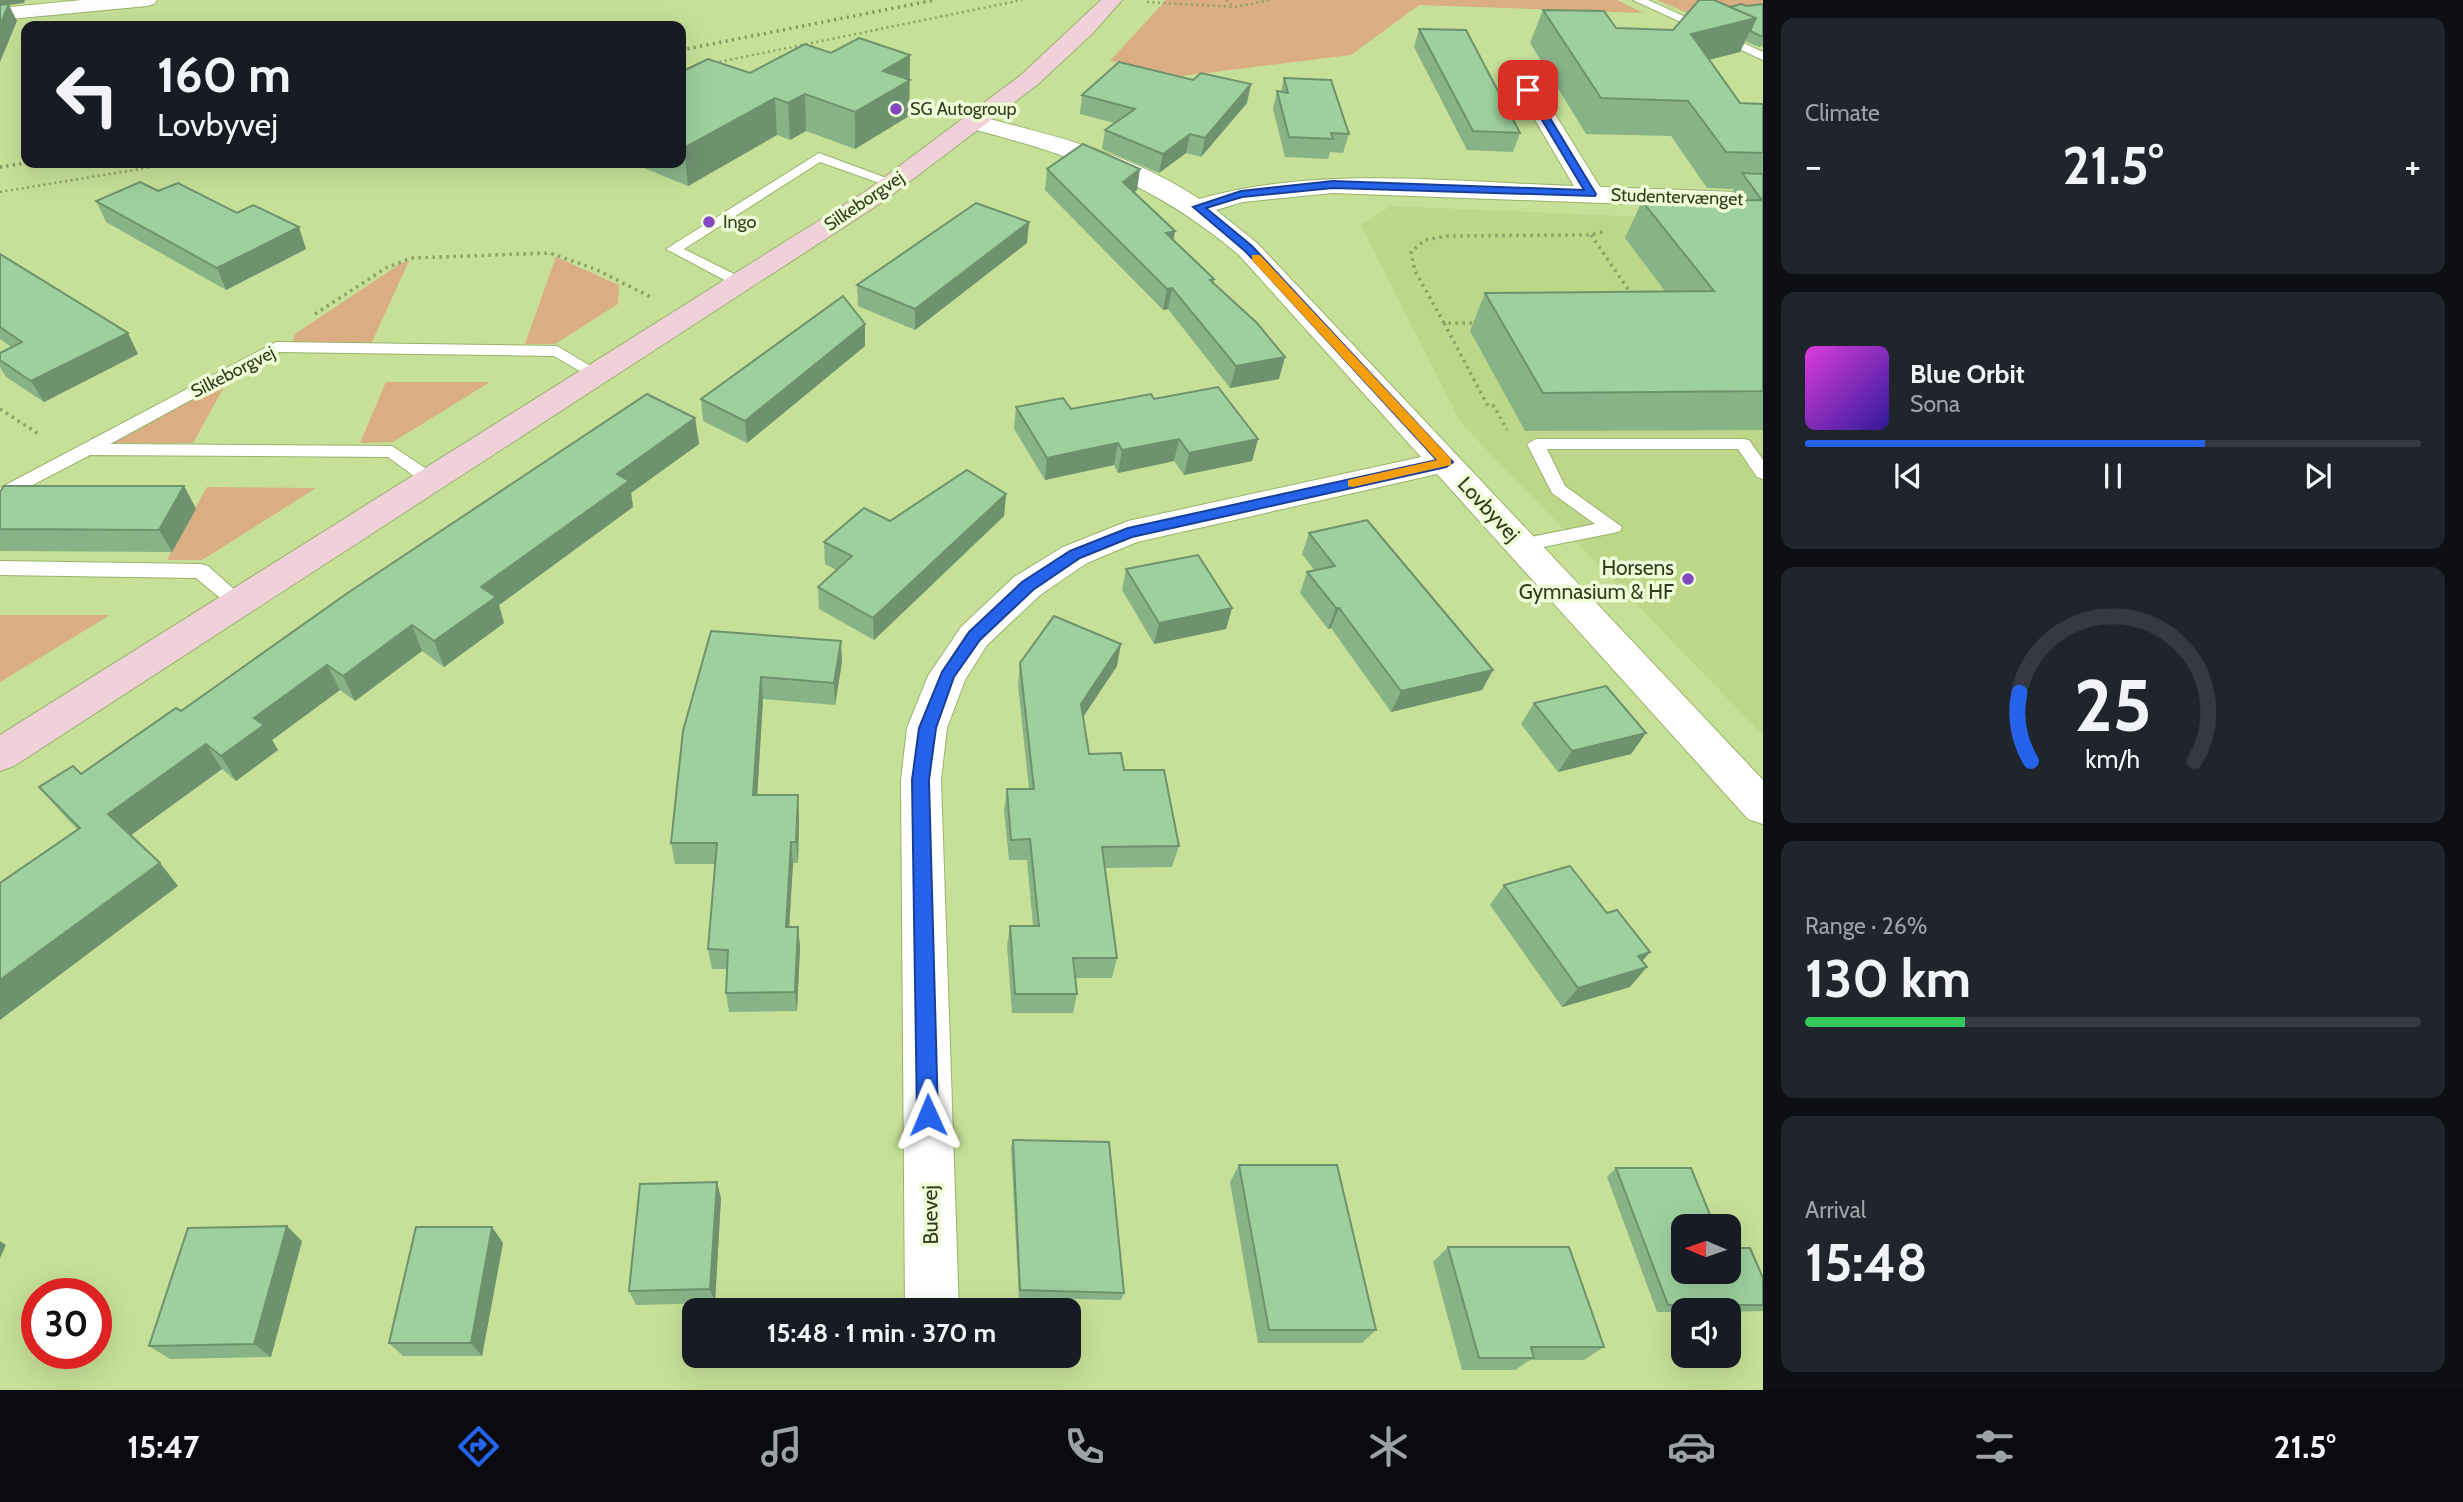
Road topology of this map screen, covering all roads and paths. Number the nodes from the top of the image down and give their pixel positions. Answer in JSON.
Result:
{"nodes":[{"id":1,"x":147,"y":0,"type":"edge"},
{"id":2,"x":1022,"y":0,"type":"edge"},
{"id":3,"x":1226,"y":0,"type":"edge"},
{"id":4,"x":1270,"y":0,"type":"edge"},
{"id":5,"x":1639,"y":0,"type":"edge"},
{"id":6,"x":1112,"y":1,"type":"edge"},
{"id":7,"x":1157,"y":2,"type":"dead end"},
{"id":8,"x":1235,"y":7,"type":"junction"},
{"id":9,"x":0,"y":14,"type":"edge"},
{"id":10,"x":1763,"y":56,"type":"edge"},
{"id":11,"x":708,"y":65,"type":"edge"},
{"id":12,"x":694,"y":67,"type":"edge"},
{"id":13,"x":686,"y":69,"type":"edge"},
{"id":14,"x":1516,"y":69,"type":"dead end"},
{"id":15,"x":977,"y":123,"type":"junction"},
{"id":16,"x":146,"y":168,"type":"edge"},
{"id":17,"x":893,"y":183,"type":"junction"},
{"id":18,"x":0,"y":192,"type":"edge"},
{"id":19,"x":1591,"y":194,"type":"junction"},
{"id":20,"x":1763,"y":201,"type":"edge"},
{"id":21,"x":1199,"y":207,"type":"junction"},
{"id":22,"x":739,"y":282,"type":"junction"},
{"id":23,"x":1636,"y":301,"type":"edge"},
{"id":24,"x":1444,"y":323,"type":"junction"},
{"id":25,"x":1484,"y":323,"type":"dead end"},
{"id":26,"x":596,"y":374,"type":"junction"},
{"id":27,"x":1536,"y":444,"type":"junction"},
{"id":28,"x":88,"y":449,"type":"junction"},
{"id":29,"x":1446,"y":462,"type":"junction"},
{"id":30,"x":1763,"y":473,"type":"edge"},
{"id":31,"x":431,"y":480,"type":"junction"},
{"id":32,"x":0,"y":496,"type":"edge"},
{"id":33,"x":1523,"y":545,"type":"junction"},
{"id":34,"x":0,"y":568,"type":"edge"},
{"id":35,"x":237,"y":601,"type":"junction"},
{"id":36,"x":0,"y":755,"type":"edge"},
{"id":37,"x":1763,"y":807,"type":"edge"},
{"id":38,"x":932,"y":1298,"type":"edge"}],
"edges":[{"from":1,"to":9,"type":"street"},
{"from":2,"to":11,"type":"path"},
{"from":3,"to":8,"type":"path"},
{"from":4,"to":8,"type":"path"},
{"from":5,"to":10,"type":"lane"},
{"from":6,"to":15,"type":"main road","name":"Silkeborgvej"},
{"from":7,"to":8,"type":"path"},
{"from":12,"to":13,"type":"path"},
{"from":14,"to":19,"type":"street","name":"Studentervænget"},
{"from":15,"to":17,"type":"main road","name":"Silkeborgvej"},
{"from":15,"to":21,"type":"street","name":"Lovbyvej"},
{"from":16,"to":18,"type":"path"},
{"from":17,"to":22,"type":"main road","name":"Silkeborgvej"},
{"from":17,"to":22,"type":"lane"},
{"from":19,"to":20,"type":"street","name":"Studentervænget"},
{"from":19,"to":21,"type":"street","name":"Studentervænget"},
{"from":21,"to":29,"type":"street","name":"Lovbyvej"},
{"from":22,"to":26,"type":"main road","name":"Silkeborgvej"},
{"from":23,"to":24,"type":"path"},
{"from":24,"to":25,"type":"path"},
{"from":24,"to":27,"type":"path"},
{"from":26,"to":28,"type":"lane","name":"Silkeborgvej"},
{"from":26,"to":31,"type":"main road","name":"Silkeborgvej"},
{"from":27,"to":30,"type":"lane"},
{"from":27,"to":33,"type":"lane"},
{"from":28,"to":31,"type":"lane","name":"Silkeborgvej"},
{"from":28,"to":32,"type":"lane","name":"Silkeborgvej"},
{"from":29,"to":33,"type":"street","name":"Lovbyvej"},
{"from":29,"to":38,"type":"street","name":"Buevej"},
{"from":31,"to":35,"type":"main road","name":"Silkeborgvej"},
{"from":33,"to":37,"type":"street","name":"Lovbyvej"},
{"from":34,"to":35,"type":"lane"},
{"from":35,"to":36,"type":"main road","name":"Silkeborgvej"}]}
